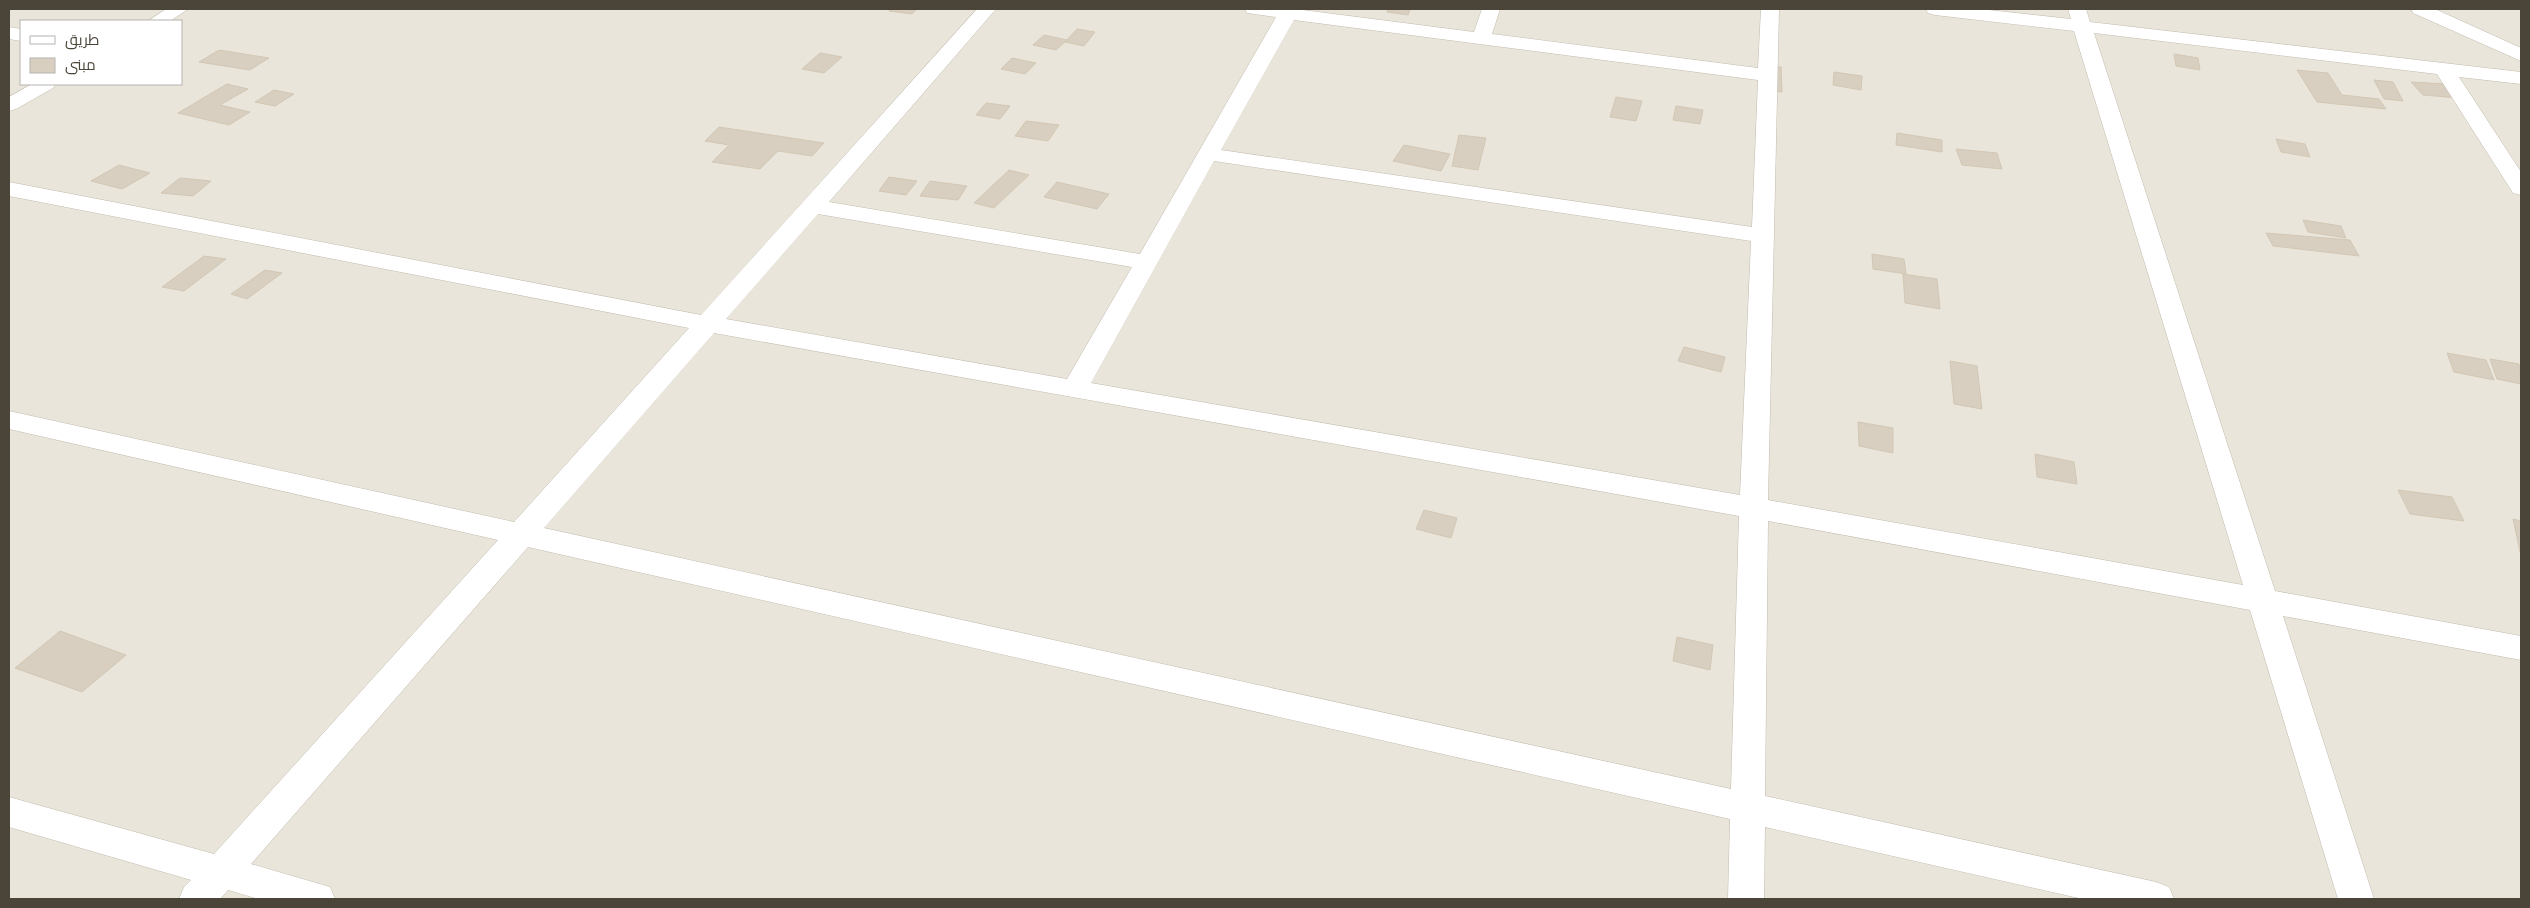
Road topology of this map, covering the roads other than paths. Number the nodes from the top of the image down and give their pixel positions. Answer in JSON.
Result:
{"nodes":[{"id":1,"x":179,"y":9,"type":"edge"},
{"id":2,"x":987,"y":9,"type":"edge"},
{"id":3,"x":1254,"y":9,"type":"edge"},
{"id":4,"x":1491,"y":9,"type":"edge"},
{"id":5,"x":1770,"y":9,"type":"edge"},
{"id":6,"x":1935,"y":9,"type":"edge"},
{"id":7,"x":2420,"y":9,"type":"edge"},
{"id":8,"x":1288,"y":13,"type":"junction"},
{"id":9,"x":2080,"y":18,"type":"edge"},
{"id":10,"x":159,"y":20,"type":"edge"},
{"id":11,"x":1481,"y":38,"type":"junction"},
{"id":12,"x":2521,"y":55,"type":"edge"},
{"id":13,"x":2444,"y":69,"type":"junction"},
{"id":14,"x":1768,"y":74,"type":"junction"},
{"id":15,"x":2521,"y":78,"type":"edge"},
{"id":16,"x":44,"y":85,"type":"edge"},
{"id":17,"x":9,"y":105,"type":"edge"},
{"id":18,"x":1208,"y":154,"type":"junction"},
{"id":19,"x":2521,"y":188,"type":"edge"},
{"id":20,"x":9,"y":189,"type":"edge"},
{"id":21,"x":812,"y":206,"type":"junction"},
{"id":22,"x":1763,"y":236,"type":"junction"},
{"id":23,"x":1147,"y":262,"type":"junction"},
{"id":24,"x":707,"y":324,"type":"junction"},
{"id":25,"x":1075,"y":388,"type":"junction"},
{"id":26,"x":9,"y":420,"type":"edge"},
{"id":27,"x":1754,"y":508,"type":"junction"},
{"id":28,"x":520,"y":535,"type":"junction"},
{"id":29,"x":2261,"y":600,"type":"junction"},
{"id":30,"x":2521,"y":648,"type":"edge"},
{"id":31,"x":1748,"y":810,"type":"junction"},
{"id":32,"x":9,"y":812,"type":"edge"},
{"id":33,"x":220,"y":873,"type":"junction"},
{"id":34,"x":197,"y":899,"type":"edge"},
{"id":35,"x":317,"y":899,"type":"edge"},
{"id":36,"x":1746,"y":899,"type":"edge"},
{"id":37,"x":2156,"y":899,"type":"edge"},
{"id":38,"x":2356,"y":899,"type":"edge"}],
"edges":[{"from":1,"to":10,"type":"street"},
{"from":2,"to":21,"type":"street"},
{"from":3,"to":8,"type":"street"},
{"from":4,"to":11,"type":"street"},
{"from":5,"to":14,"type":"street"},
{"from":6,"to":9,"type":"street"},
{"from":7,"to":12,"type":"street"},
{"from":8,"to":11,"type":"street"},
{"from":8,"to":18,"type":"street"},
{"from":9,"to":13,"type":"street"},
{"from":9,"to":29,"type":"street"},
{"from":11,"to":14,"type":"street"},
{"from":13,"to":15,"type":"street"},
{"from":13,"to":19,"type":"street"},
{"from":14,"to":22,"type":"street"},
{"from":16,"to":17,"type":"street"},
{"from":18,"to":22,"type":"street"},
{"from":18,"to":23,"type":"street"},
{"from":20,"to":24,"type":"street"},
{"from":21,"to":23,"type":"street"},
{"from":21,"to":24,"type":"street"},
{"from":22,"to":27,"type":"street"},
{"from":23,"to":25,"type":"street"},
{"from":24,"to":25,"type":"street"},
{"from":24,"to":28,"type":"street"},
{"from":25,"to":27,"type":"street"},
{"from":26,"to":28,"type":"street"},
{"from":27,"to":29,"type":"street"},
{"from":27,"to":31,"type":"street"},
{"from":28,"to":31,"type":"street"},
{"from":28,"to":33,"type":"street"},
{"from":29,"to":30,"type":"street"},
{"from":29,"to":38,"type":"street"},
{"from":31,"to":36,"type":"street"},
{"from":31,"to":37,"type":"street"},
{"from":32,"to":33,"type":"street"},
{"from":33,"to":34,"type":"street"},
{"from":33,"to":35,"type":"street"}]}
